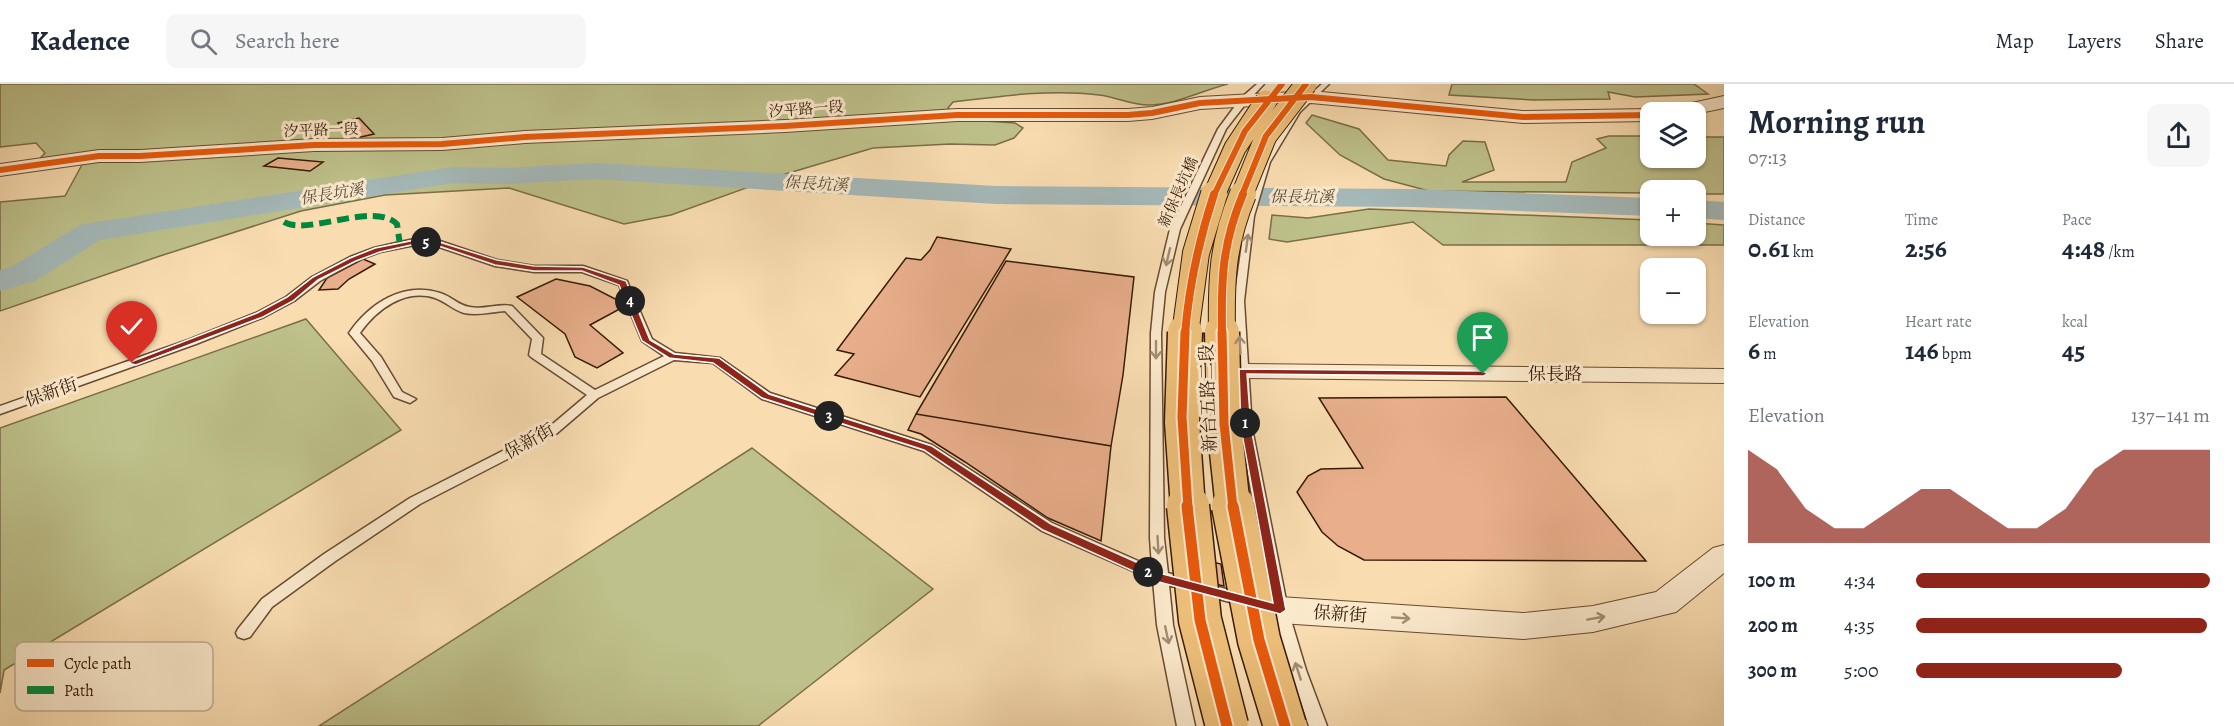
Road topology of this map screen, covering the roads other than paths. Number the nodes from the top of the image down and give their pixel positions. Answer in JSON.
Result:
{"nodes":[{"id":1,"x":1261,"y":84,"type":"edge"},
{"id":2,"x":1326,"y":84,"type":"edge"},
{"id":3,"x":1299,"y":94,"type":"edge"},
{"id":4,"x":1724,"y":102,"type":"edge"},
{"id":5,"x":1240,"y":105,"type":"junction"},
{"id":6,"x":1706,"y":106,"type":"edge"},
{"id":7,"x":1640,"y":115,"type":"edge"},
{"id":8,"x":0,"y":170,"type":"edge"},
{"id":9,"x":672,"y":356,"type":"junction"},
{"id":10,"x":1242,"y":371,"type":"junction"},
{"id":11,"x":1724,"y":375,"type":"edge"},
{"id":12,"x":594,"y":395,"type":"junction"},
{"id":13,"x":410,"y":399,"type":"dead end"},
{"id":14,"x":0,"y":410,"type":"edge"},
{"id":15,"x":1724,"y":556,"type":"edge"},
{"id":16,"x":1160,"y":577,"type":"junction"},
{"id":17,"x":1280,"y":610,"type":"junction"},
{"id":18,"x":244,"y":633,"type":"dead end"},
{"id":19,"x":1186,"y":726,"type":"edge"},
{"id":20,"x":1227,"y":726,"type":"edge"},
{"id":21,"x":1285,"y":726,"type":"edge"},
{"id":22,"x":1318,"y":726,"type":"edge"}],
"edges":[{"from":1,"to":5,"type":"lane","name":"新保長坑橋"},
{"from":2,"to":3,"type":"lane"},
{"from":3,"to":5,"type":"street","name":"汐平路一段"},
{"from":3,"to":7,"type":"street","name":"汐平路一段"},
{"from":10,"to":3,"type":"lane","one_way":true},
{"from":3,"to":20,"type":"main road","name":"新台五路二段","bridge":true},
{"from":3,"to":21,"type":"main road","name":"新台五路二段","bridge":true},
{"from":4,"to":6,"type":"street"},
{"from":5,"to":8,"type":"street","name":"汐平路一段"},
{"from":5,"to":16,"type":"lane","name":"新保長坑橋","one_way":true},
{"from":9,"to":12,"type":"lane","name":"保新街"},
{"from":9,"to":14,"type":"lane","name":"保新街"},
{"from":9,"to":16,"type":"lane","name":"保新街"},
{"from":10,"to":11,"type":"street","name":"保長路"},
{"from":10,"to":17,"type":"lane"},
{"from":12,"to":13,"type":"lane"},
{"from":12,"to":18,"type":"lane","name":"保新街"},
{"from":17,"to":15,"type":"street","name":"保新街","one_way":true},
{"from":16,"to":17,"type":"lane","name":"保新街"},
{"from":16,"to":19,"type":"lane","name":"新保長坑橋","one_way":true},
{"from":22,"to":17,"type":"lane","one_way":true}]}
